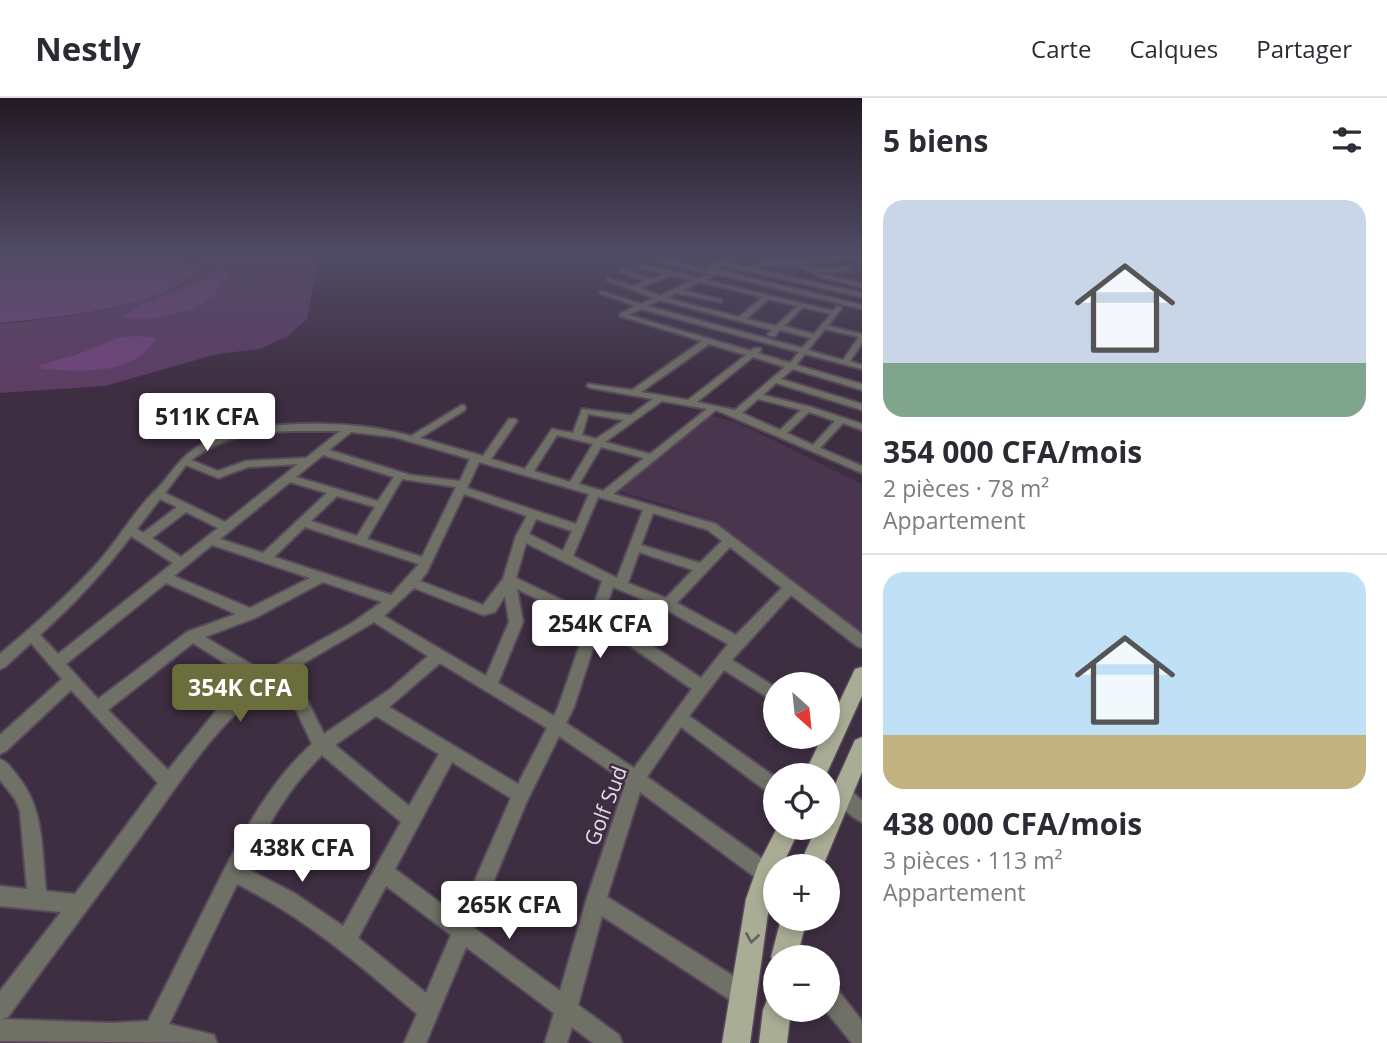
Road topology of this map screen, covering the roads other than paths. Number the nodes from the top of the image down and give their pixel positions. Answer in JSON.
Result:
{"nodes":[{"id":1,"x":621,"y":299,"type":"edge"},
{"id":2,"x":657,"y":299,"type":"edge"},
{"id":3,"x":664,"y":299,"type":"edge"},
{"id":4,"x":712,"y":299,"type":"edge"},
{"id":5,"x":721,"y":299,"type":"edge"},
{"id":6,"x":765,"y":299,"type":"edge"},
{"id":7,"x":780,"y":299,"type":"edge"},
{"id":8,"x":827,"y":299,"type":"edge"},
{"id":9,"x":783,"y":300,"type":"joint"},
{"id":10,"x":719,"y":301,"type":"junction"},
{"id":11,"x":844,"y":303,"type":"junction"},
{"id":12,"x":801,"y":304,"type":"junction"},
{"id":13,"x":640,"y":306,"type":"junction"},
{"id":14,"x":862,"y":307,"type":"edge"},
{"id":15,"x":708,"y":311,"type":"junction"},
{"id":16,"x":835,"y":313,"type":"junction"},
{"id":17,"x":725,"y":315,"type":"junction"},
{"id":18,"x":741,"y":320,"type":"junction"},
{"id":19,"x":710,"y":326,"type":"junction"},
{"id":20,"x":824,"y":327,"type":"junction"},
{"id":21,"x":778,"y":328,"type":"junction"},
{"id":22,"x":816,"y":337,"type":"junction"},
{"id":23,"x":862,"y":337,"type":"edge"},
{"id":24,"x":695,"y":338,"type":"junction"},
{"id":25,"x":708,"y":341,"type":"junction"},
{"id":26,"x":765,"y":341,"type":"junction"},
{"id":27,"x":804,"y":351,"type":"junction"},
{"id":28,"x":753,"y":354,"type":"junction"},
{"id":29,"x":845,"y":363,"type":"junction"},
{"id":30,"x":792,"y":365,"type":"junction"},
{"id":31,"x":862,"y":368,"type":"edge"},
{"id":32,"x":776,"y":380,"type":"junction"},
{"id":33,"x":591,"y":386,"type":"dead end"},
{"id":34,"x":862,"y":387,"type":"edge"},
{"id":35,"x":635,"y":392,"type":"junction"},
{"id":36,"x":758,"y":396,"type":"junction"},
{"id":37,"x":662,"y":397,"type":"junction"},
{"id":38,"x":690,"y":403,"type":"junction"},
{"id":39,"x":715,"y":407,"type":"junction"},
{"id":40,"x":862,"y":407,"type":"edge"},
{"id":41,"x":463,"y":408,"type":"dead end"},
{"id":42,"x":808,"y":409,"type":"junction"},
{"id":43,"x":737,"y":412,"type":"junction"},
{"id":44,"x":631,"y":418,"type":"junction"},
{"id":45,"x":841,"y":420,"type":"junction"},
{"id":46,"x":512,"y":421,"type":"dead end"},
{"id":47,"x":862,"y":427,"type":"edge"},
{"id":48,"x":349,"y":429,"type":"junction"},
{"id":49,"x":782,"y":433,"type":"junction"},
{"id":50,"x":577,"y":436,"type":"junction"},
{"id":51,"x":413,"y":439,"type":"junction"},
{"id":52,"x":599,"y":442,"type":"junction"},
{"id":53,"x":815,"y":448,"type":"junction"},
{"id":54,"x":321,"y":451,"type":"junction"},
{"id":55,"x":650,"y":457,"type":"junction"},
{"id":56,"x":480,"y":459,"type":"junction"},
{"id":57,"x":184,"y":461,"type":"junction"},
{"id":58,"x":309,"y":461,"type":"junction"},
{"id":59,"x":862,"y":470,"type":"edge"},
{"id":60,"x":528,"y":472,"type":"junction"},
{"id":61,"x":400,"y":475,"type":"junction"},
{"id":62,"x":288,"y":478,"type":"junction"},
{"id":63,"x":573,"y":485,"type":"junction"},
{"id":64,"x":461,"y":487,"type":"junction"},
{"id":65,"x":335,"y":492,"type":"junction"},
{"id":66,"x":157,"y":493,"type":"junction"},
{"id":67,"x":600,"y":493,"type":"junction"},
{"id":68,"x":379,"y":505,"type":"junction"},
{"id":69,"x":186,"y":507,"type":"junction"},
{"id":70,"x":649,"y":508,"type":"junction"},
{"id":71,"x":533,"y":514,"type":"junction"},
{"id":72,"x":305,"y":523,"type":"junction"},
{"id":73,"x":226,"y":527,"type":"junction"},
{"id":74,"x":578,"y":529,"type":"junction"},
{"id":75,"x":130,"y":530,"type":"junction"},
{"id":76,"x":522,"y":536,"type":"junction"},
{"id":77,"x":144,"y":538,"type":"junction"},
{"id":78,"x":360,"y":540,"type":"junction"},
{"id":79,"x":730,"y":540,"type":"junction"},
{"id":80,"x":210,"y":541,"type":"junction"},
{"id":81,"x":635,"y":547,"type":"junction"},
{"id":82,"x":567,"y":557,"type":"junction"},
{"id":83,"x":264,"y":559,"type":"junction"},
{"id":84,"x":182,"y":562,"type":"junction"},
{"id":85,"x":425,"y":562,"type":"junction"},
{"id":86,"x":701,"y":568,"type":"junction"},
{"id":87,"x":164,"y":577,"type":"junction"},
{"id":88,"x":321,"y":578,"type":"junction"},
{"id":89,"x":509,"y":580,"type":"junction"},
{"id":90,"x":615,"y":582,"type":"junction"},
{"id":91,"x":413,"y":583,"type":"junction"},
{"id":92,"x":790,"y":588,"type":"junction"},
{"id":93,"x":393,"y":601,"type":"junction"},
{"id":94,"x":668,"y":604,"type":"junction"},
{"id":95,"x":250,"y":614,"type":"junction"},
{"id":96,"x":374,"y":616,"type":"junction"},
{"id":97,"x":594,"y":623,"type":"junction"},
{"id":98,"x":32,"y":635,"type":"junction"},
{"id":99,"x":192,"y":636,"type":"junction"},
{"id":100,"x":862,"y":642,"type":"edge"},
{"id":101,"x":737,"y":643,"type":"junction"},
{"id":102,"x":438,"y":656,"type":"junction"},
{"id":103,"x":723,"y":662,"type":"junction"},
{"id":104,"x":0,"y":663,"type":"edge"},
{"id":105,"x":57,"y":663,"type":"junction"},
{"id":106,"x":285,"y":667,"type":"junction"},
{"id":107,"x":862,"y":675,"type":"edge"},
{"id":108,"x":263,"y":679,"type":"junction"},
{"id":109,"x":70,"y":681,"type":"junction"},
{"id":110,"x":490,"y":684,"type":"junction"},
{"id":111,"x":702,"y":687,"type":"junction"},
{"id":112,"x":763,"y":687,"type":"edge"},
{"id":113,"x":375,"y":707,"type":"junction"},
{"id":114,"x":97,"y":709,"type":"junction"},
{"id":115,"x":840,"y":715,"type":"edge"},
{"id":116,"x":679,"y":717,"type":"junction"},
{"id":117,"x":557,"y":726,"type":"junction"},
{"id":118,"x":322,"y":745,"type":"junction"},
{"id":119,"x":0,"y":746,"type":"edge"},
{"id":120,"x":862,"y":747,"type":"edge"},
{"id":121,"x":448,"y":753,"type":"junction"},
{"id":122,"x":0,"y":767,"type":"edge"},
{"id":123,"x":763,"y":778,"type":"edge"},
{"id":124,"x":636,"y":779,"type":"junction"},
{"id":125,"x":169,"y":783,"type":"junction"},
{"id":126,"x":841,"y":793,"type":"joint"},
{"id":127,"x":521,"y":795,"type":"junction"},
{"id":128,"x":862,"y":813,"type":"edge"},
{"id":129,"x":411,"y":819,"type":"junction"},
{"id":130,"x":763,"y":871,"type":"edge"},
{"id":131,"x":233,"y":872,"type":"junction"},
{"id":132,"x":383,"y":872,"type":"junction"},
{"id":133,"x":763,"y":883,"type":"edge"},
{"id":134,"x":0,"y":896,"type":"edge"},
{"id":135,"x":37,"y":899,"type":"junction"},
{"id":136,"x":596,"y":901,"type":"junction"},
{"id":137,"x":80,"y":904,"type":"junction"},
{"id":138,"x":464,"y":933,"type":"junction"},
{"id":139,"x":346,"y":940,"type":"junction"},
{"id":140,"x":743,"y":995,"type":"junction"},
{"id":141,"x":0,"y":1009,"type":"edge"},
{"id":142,"x":429,"y":1010,"type":"junction"},
{"id":143,"x":565,"y":1010,"type":"junction"},
{"id":144,"x":840,"y":1010,"type":"edge"},
{"id":145,"x":776,"y":1022,"type":"edge"},
{"id":146,"x":0,"y":1030,"type":"edge"},
{"id":147,"x":154,"y":1032,"type":"junction"},
{"id":148,"x":860,"y":1032,"type":"edge"},
{"id":149,"x":206,"y":1043,"type":"edge"},
{"id":150,"x":415,"y":1043,"type":"edge"},
{"id":151,"x":556,"y":1043,"type":"edge"},
{"id":152,"x":611,"y":1043,"type":"edge"},
{"id":153,"x":736,"y":1043,"type":"edge"},
{"id":154,"x":773,"y":1043,"type":"edge"}],
"edges":[{"from":1,"to":13,"type":"street"},
{"from":2,"to":13,"type":"street"},
{"from":3,"to":15,"type":"street"},
{"from":4,"to":10,"type":"street"},
{"from":5,"to":10,"type":"street"},
{"from":6,"to":18,"type":"street"},
{"from":7,"to":9,"type":"street"},
{"from":8,"to":11,"type":"street"},
{"from":9,"to":12,"type":"street"},
{"from":10,"to":15,"type":"street"},
{"from":11,"to":14,"type":"street"},
{"from":11,"to":16,"type":"street"},
{"from":12,"to":16,"type":"street"},
{"from":12,"to":21,"type":"street"},
{"from":13,"to":19,"type":"street"},
{"from":13,"to":24,"type":"street"},
{"from":15,"to":17,"type":"street"},
{"from":16,"to":20,"type":"street"},
{"from":17,"to":18,"type":"street"},
{"from":17,"to":19,"type":"street"},
{"from":18,"to":21,"type":"street"},
{"from":19,"to":24,"type":"street"},
{"from":19,"to":26,"type":"street"},
{"from":20,"to":22,"type":"street"},
{"from":20,"to":23,"type":"street"},
{"from":21,"to":22,"type":"street"},
{"from":21,"to":26,"type":"street"},
{"from":22,"to":27,"type":"street"},
{"from":23,"to":29,"type":"street"},
{"from":24,"to":25,"type":"street"},
{"from":25,"to":28,"type":"street"},
{"from":25,"to":35,"type":"street"},
{"from":26,"to":27,"type":"street"},
{"from":26,"to":28,"type":"street"},
{"from":27,"to":29,"type":"street"},
{"from":27,"to":30,"type":"street"},
{"from":28,"to":30,"type":"street"},
{"from":28,"to":38,"type":"street"},
{"from":29,"to":31,"type":"street"},
{"from":30,"to":32,"type":"street"},
{"from":30,"to":34,"type":"street"},
{"from":32,"to":36,"type":"street"},
{"from":32,"to":40,"type":"street"},
{"from":33,"to":35,"type":"street"},
{"from":35,"to":37,"type":"street"},
{"from":36,"to":42,"type":"street"},
{"from":36,"to":43,"type":"street"},
{"from":37,"to":38,"type":"street"},
{"from":37,"to":44,"type":"street"},
{"from":38,"to":39,"type":"street"},
{"from":39,"to":43,"type":"street"},
{"from":39,"to":55,"type":"street"},
{"from":41,"to":51,"type":"street"},
{"from":42,"to":45,"type":"street"},
{"from":42,"to":49,"type":"street"},
{"from":43,"to":49,"type":"street"},
{"from":44,"to":50,"type":"street"},
{"from":44,"to":52,"type":"street"},
{"from":45,"to":47,"type":"street"},
{"from":45,"to":53,"type":"street"},
{"from":46,"to":56,"type":"street"},
{"from":48,"to":51,"type":"street"},
{"from":48,"to":54,"type":"street"},
{"from":48,"to":57,"type":"street"},
{"from":49,"to":53,"type":"street"},
{"from":50,"to":52,"type":"street"},
{"from":50,"to":60,"type":"street"},
{"from":51,"to":56,"type":"street"},
{"from":52,"to":55,"type":"street"},
{"from":52,"to":63,"type":"street"},
{"from":53,"to":59,"type":"street"},
{"from":54,"to":58,"type":"street"},
{"from":54,"to":61,"type":"street"},
{"from":55,"to":67,"type":"street"},
{"from":56,"to":60,"type":"street"},
{"from":56,"to":64,"type":"street"},
{"from":57,"to":58,"type":"street"},
{"from":57,"to":66,"type":"street"},
{"from":58,"to":62,"type":"street"},
{"from":60,"to":63,"type":"street"},
{"from":61,"to":64,"type":"street"},
{"from":61,"to":68,"type":"street"},
{"from":62,"to":65,"type":"street"},
{"from":62,"to":73,"type":"street"},
{"from":63,"to":67,"type":"street"},
{"from":64,"to":71,"type":"street"},
{"from":64,"to":85,"type":"street"},
{"from":65,"to":68,"type":"street"},
{"from":65,"to":72,"type":"street"},
{"from":66,"to":69,"type":"street"},
{"from":66,"to":75,"type":"street"},
{"from":67,"to":70,"type":"street"},
{"from":67,"to":74,"type":"street"},
{"from":68,"to":78,"type":"street"},
{"from":69,"to":73,"type":"street"},
{"from":69,"to":77,"type":"street"},
{"from":70,"to":79,"type":"street"},
{"from":70,"to":81,"type":"street"},
{"from":71,"to":74,"type":"street"},
{"from":71,"to":76,"type":"street"},
{"from":72,"to":78,"type":"street"},
{"from":72,"to":83,"type":"street"},
{"from":73,"to":80,"type":"street"},
{"from":74,"to":82,"type":"street"},
{"from":75,"to":77,"type":"street"},
{"from":75,"to":98,"type":"street"},
{"from":76,"to":82,"type":"street"},
{"from":76,"to":89,"type":"street"},
{"from":77,"to":84,"type":"street"},
{"from":78,"to":85,"type":"street"},
{"from":79,"to":86,"type":"street"},
{"from":79,"to":92,"type":"street"},
{"from":80,"to":83,"type":"street"},
{"from":80,"to":84,"type":"street"},
{"from":81,"to":86,"type":"street"},
{"from":81,"to":90,"type":"street"},
{"from":82,"to":90,"type":"street"},
{"from":83,"to":88,"type":"street"},
{"from":84,"to":87,"type":"street"},
{"from":85,"to":91,"type":"street"},
{"from":86,"to":94,"type":"street"},
{"from":87,"to":95,"type":"street"},
{"from":87,"to":105,"type":"street"},
{"from":88,"to":93,"type":"street"},
{"from":88,"to":95,"type":"street"},
{"from":89,"to":91,"type":"street"},
{"from":89,"to":97,"type":"street"},
{"from":89,"to":110,"type":"street"},
{"from":90,"to":94,"type":"street"},
{"from":90,"to":97,"type":"street"},
{"from":91,"to":93,"type":"street"},
{"from":92,"to":100,"type":"street"},
{"from":92,"to":101,"type":"street","name":"Golf Sud"},
{"from":93,"to":96,"type":"street"},
{"from":94,"to":101,"type":"street"},
{"from":95,"to":99,"type":"street"},
{"from":96,"to":102,"type":"street"},
{"from":96,"to":106,"type":"street"},
{"from":97,"to":111,"type":"street"},
{"from":97,"to":117,"type":"street"},
{"from":98,"to":104,"type":"street"},
{"from":98,"to":105,"type":"street"},
{"from":99,"to":108,"type":"street"},
{"from":99,"to":114,"type":"street"},
{"from":101,"to":103,"type":"street","name":"Golf Sud"},
{"from":102,"to":110,"type":"street"},
{"from":102,"to":113,"type":"street"},
{"from":103,"to":111,"type":"street","name":"Golf Sud"},
{"from":103,"to":112,"type":"street"},
{"from":105,"to":109,"type":"street"},
{"from":106,"to":108,"type":"street"},
{"from":106,"to":118,"type":"street"},
{"from":107,"to":115,"type":"main road"},
{"from":108,"to":125,"type":"street"},
{"from":109,"to":114,"type":"street"},
{"from":109,"to":119,"type":"street"},
{"from":110,"to":117,"type":"street"},
{"from":111,"to":116,"type":"street","name":"Golf Sud"},
{"from":113,"to":118,"type":"street"},
{"from":113,"to":121,"type":"street"},
{"from":114,"to":125,"type":"street"},
{"from":116,"to":123,"type":"street"},
{"from":116,"to":124,"type":"street","name":"Golf Sud"},
{"from":117,"to":124,"type":"street"},
{"from":117,"to":127,"type":"street"},
{"from":118,"to":129,"type":"street"},
{"from":118,"to":131,"type":"street"},
{"from":120,"to":126,"type":"main road"},
{"from":121,"to":127,"type":"street"},
{"from":121,"to":129,"type":"street"},
{"from":122,"to":135,"type":"street"},
{"from":124,"to":130,"type":"street"},
{"from":124,"to":136,"type":"street","name":"Golf Sud"},
{"from":125,"to":137,"type":"street"},
{"from":126,"to":128,"type":"street"},
{"from":127,"to":138,"type":"street"},
{"from":129,"to":132,"type":"street"},
{"from":131,"to":139,"type":"street"},
{"from":131,"to":147,"type":"street"},
{"from":132,"to":138,"type":"street"},
{"from":132,"to":139,"type":"street"},
{"from":133,"to":140,"type":"main road","one_way":true},
{"from":134,"to":135,"type":"street"},
{"from":135,"to":137,"type":"street"},
{"from":136,"to":140,"type":"street"},
{"from":136,"to":143,"type":"street","name":"Golf Sud"},
{"from":137,"to":141,"type":"street"},
{"from":138,"to":142,"type":"street"},
{"from":138,"to":143,"type":"street"},
{"from":139,"to":142,"type":"street"},
{"from":140,"to":153,"type":"main road"},
{"from":142,"to":150,"type":"street"},
{"from":143,"to":151,"type":"street","name":"Golf Sud"},
{"from":143,"to":152,"type":"street"},
{"from":144,"to":148,"type":"street"},
{"from":145,"to":154,"type":"main road"},
{"from":146,"to":147,"type":"street"},
{"from":147,"to":149,"type":"street"}]}
